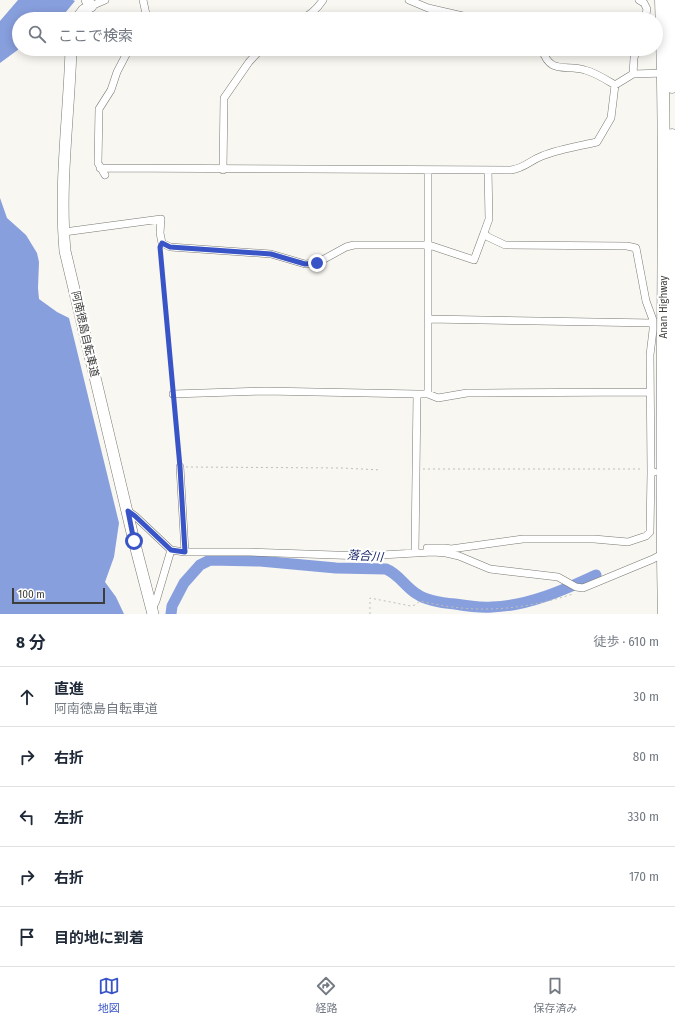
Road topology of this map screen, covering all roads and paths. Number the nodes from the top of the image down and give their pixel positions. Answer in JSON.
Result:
{"nodes":[{"id":1,"x":105,"y":0,"type":"edge"},
{"id":2,"x":143,"y":0,"type":"edge"},
{"id":3,"x":323,"y":0,"type":"edge"},
{"id":4,"x":409,"y":0,"type":"edge"},
{"id":5,"x":639,"y":0,"type":"edge"},
{"id":6,"x":661,"y":0,"type":"edge"},
{"id":7,"x":673,"y":0,"type":"edge"},
{"id":8,"x":89,"y":3,"type":"edge"},
{"id":9,"x":82,"y":12,"type":"edge"},
{"id":10,"x":146,"y":12,"type":"edge"},
{"id":11,"x":313,"y":12,"type":"edge"},
{"id":12,"x":445,"y":12,"type":"edge"},
{"id":13,"x":646,"y":12,"type":"edge"},
{"id":14,"x":662,"y":12,"type":"edge"},
{"id":15,"x":663,"y":16,"type":"edge"},
{"id":16,"x":71,"y":56,"type":"edge"},
{"id":17,"x":125,"y":56,"type":"edge"},
{"id":18,"x":255,"y":56,"type":"edge"},
{"id":19,"x":544,"y":56,"type":"edge"},
{"id":20,"x":635,"y":56,"type":"edge"},
{"id":21,"x":670,"y":73,"type":"edge"},
{"id":22,"x":633,"y":74,"type":"junction"},
{"id":23,"x":615,"y":85,"type":"junction"},
{"id":24,"x":223,"y":170,"type":"junction"},
{"id":25,"x":428,"y":170,"type":"junction"},
{"id":26,"x":488,"y":170,"type":"junction"},
{"id":27,"x":64,"y":232,"type":"junction"},
{"id":28,"x":484,"y":233,"type":"junction"},
{"id":29,"x":162,"y":243,"type":"junction"},
{"id":30,"x":429,"y":245,"type":"junction"},
{"id":31,"x":428,"y":319,"type":"junction"},
{"id":32,"x":661,"y":328,"type":"junction"},
{"id":33,"x":650,"y":392,"type":"junction"},
{"id":34,"x":173,"y":394,"type":"junction"},
{"id":35,"x":416,"y":394,"type":"junction"},
{"id":36,"x":428,"y":394,"type":"junction"},
{"id":37,"x":180,"y":467,"type":"junction"},
{"id":38,"x":420,"y":469,"type":"dead end"},
{"id":39,"x":640,"y":469,"type":"dead end"},
{"id":40,"x":381,"y":470,"type":"dead end"},
{"id":41,"x":128,"y":511,"type":"junction"},
{"id":42,"x":674,"y":545,"type":"edge"},
{"id":43,"x":171,"y":550,"type":"junction"},
{"id":44,"x":415,"y":551,"type":"junction"},
{"id":45,"x":185,"y":552,"type":"junction"},
{"id":46,"x":662,"y":554,"type":"junction"},
{"id":47,"x":577,"y":587,"type":"junction"},
{"id":48,"x":152,"y":612,"type":"edge"},
{"id":49,"x":370,"y":614,"type":"edge"},
{"id":50,"x":664,"y":614,"type":"edge"},
{"id":51,"x":674,"y":614,"type":"edge"}],
"edges":[{"from":1,"to":8,"type":"street"},
{"from":2,"to":10,"type":"street"},
{"from":3,"to":11,"type":"street"},
{"from":4,"to":12,"type":"street"},
{"from":5,"to":13,"type":"street"},
{"from":6,"to":14,"type":"highway","name":"Anan Highway"},
{"from":7,"to":21,"type":"highway","name":"Anan Highway"},
{"from":8,"to":9,"type":"main road"},
{"from":15,"to":21,"type":"highway","name":"Anan Highway"},
{"from":16,"to":27,"type":"main road","name":"阿南徳島自転車道"},
{"from":17,"to":24,"type":"street"},
{"from":18,"to":24,"type":"street"},
{"from":19,"to":23,"type":"street"},
{"from":20,"to":22,"type":"street"},
{"from":21,"to":22,"type":"street"},
{"from":21,"to":32,"type":"highway","name":"Anan Highway"},
{"from":22,"to":23,"type":"street"},
{"from":23,"to":26,"type":"street"},
{"from":24,"to":25,"type":"street"},
{"from":25,"to":26,"type":"street"},
{"from":25,"to":30,"type":"street"},
{"from":26,"to":28,"type":"street"},
{"from":27,"to":29,"type":"street"},
{"from":27,"to":41,"type":"main road","name":"阿南徳島自転車道"},
{"from":28,"to":30,"type":"street"},
{"from":28,"to":32,"type":"street"},
{"from":29,"to":30,"type":"street"},
{"from":29,"to":34,"type":"path"},
{"from":30,"to":31,"type":"street"},
{"from":31,"to":32,"type":"street"},
{"from":31,"to":36,"type":"street"},
{"from":32,"to":33,"type":"street"},
{"from":32,"to":42,"type":"highway","name":"Anan Highway"},
{"from":32,"to":46,"type":"highway","name":"Anan Highway"},
{"from":33,"to":36,"type":"street"},
{"from":33,"to":44,"type":"street"},
{"from":34,"to":35,"type":"street"},
{"from":34,"to":37,"type":"path"},
{"from":35,"to":36,"type":"street"},
{"from":35,"to":44,"type":"street"},
{"from":37,"to":40,"type":"path"},
{"from":37,"to":45,"type":"street"},
{"from":38,"to":39,"type":"path"},
{"from":41,"to":43,"type":"street"},
{"from":41,"to":48,"type":"main road","name":"阿南徳島自転車道"},
{"from":42,"to":46,"type":"street"},
{"from":42,"to":51,"type":"highway","name":"Anan Highway"},
{"from":43,"to":45,"type":"street"},
{"from":43,"to":48,"type":"street"},
{"from":44,"to":45,"type":"street"},
{"from":44,"to":47,"type":"street"},
{"from":46,"to":47,"type":"street"},
{"from":46,"to":50,"type":"highway","name":"Anan Highway"},
{"from":47,"to":49,"type":"path"}]}
